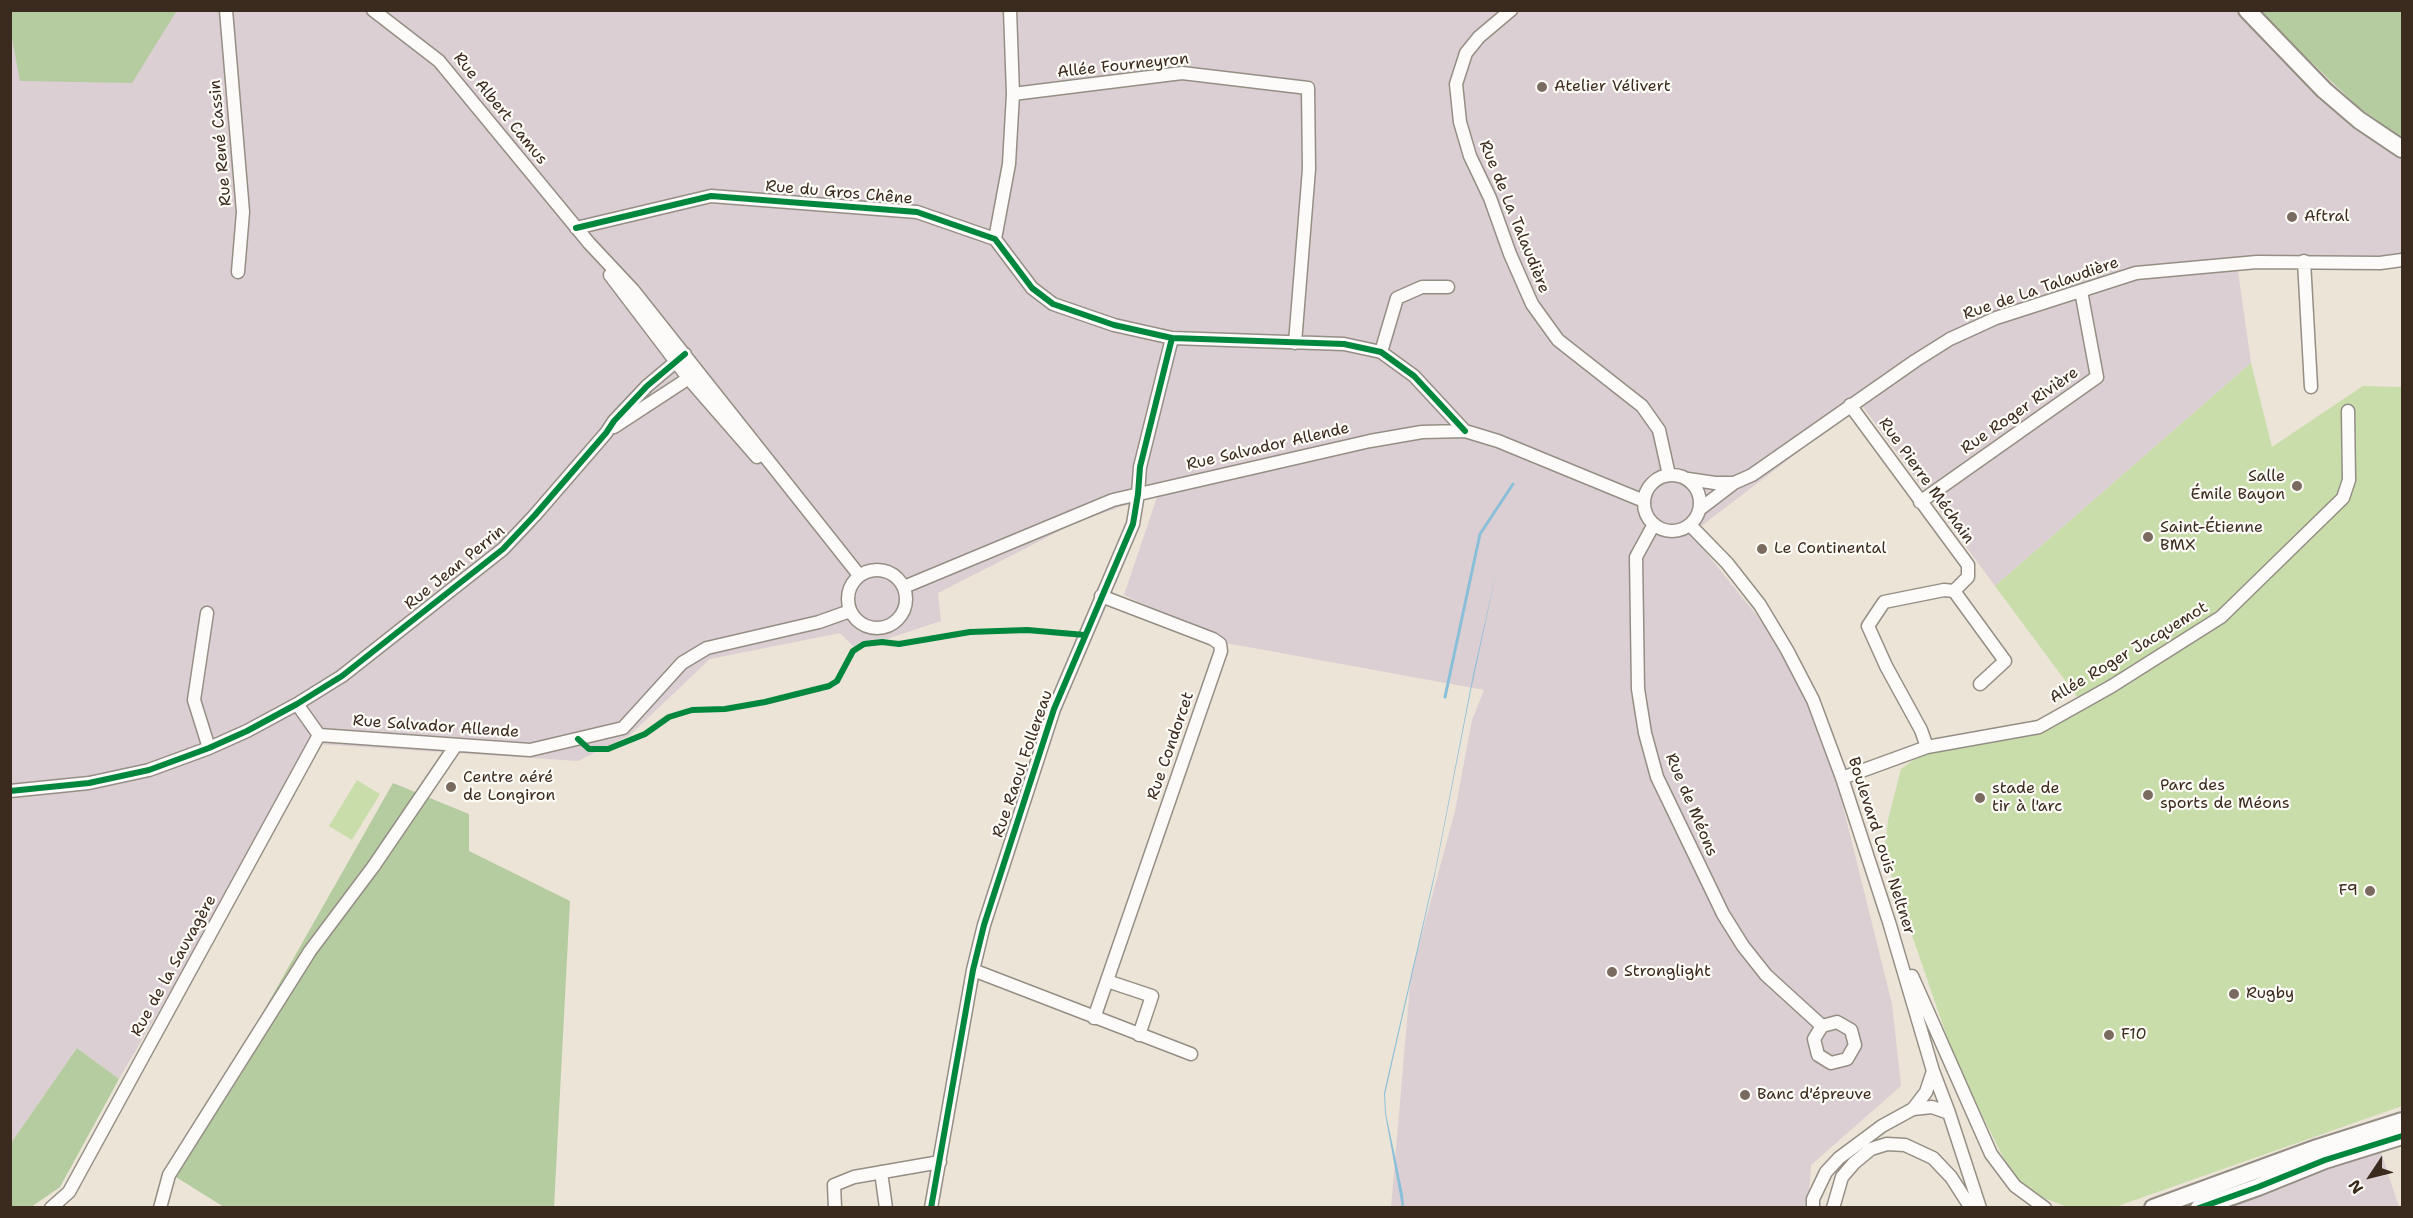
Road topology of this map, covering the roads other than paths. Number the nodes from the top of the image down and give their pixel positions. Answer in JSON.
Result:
{"nodes":[{"id":1,"x":226,"y":10,"type":"edge"},
{"id":2,"x":373,"y":10,"type":"edge"},
{"id":3,"x":1010,"y":10,"type":"edge"},
{"id":4,"x":1511,"y":10,"type":"edge"},
{"id":5,"x":2247,"y":10,"type":"edge"},
{"id":6,"x":2269,"y":35,"type":"junction"},
{"id":7,"x":1013,"y":94,"type":"junction"},
{"id":8,"x":2403,"y":149,"type":"edge"},
{"id":9,"x":2403,"y":160,"type":"edge"},
{"id":10,"x":576,"y":228,"type":"junction"},
{"id":11,"x":995,"y":239,"type":"junction"},
{"id":12,"x":2403,"y":260,"type":"edge"},
{"id":13,"x":2304,"y":261,"type":"junction"},
{"id":14,"x":238,"y":272,"type":"dead end"},
{"id":15,"x":1448,"y":287,"type":"dead end"},
{"id":16,"x":2081,"y":291,"type":"junction"},
{"id":17,"x":1172,"y":338,"type":"junction"},
{"id":18,"x":1295,"y":343,"type":"junction"},
{"id":19,"x":1381,"y":352,"type":"junction"},
{"id":20,"x":680,"y":358,"type":"junction"},
{"id":21,"x":694,"y":375,"type":"junction"},
{"id":22,"x":2311,"y":387,"type":"dead end"},
{"id":23,"x":1850,"y":405,"type":"junction"},
{"id":24,"x":2349,"y":411,"type":"dead end"},
{"id":25,"x":1464,"y":431,"type":"junction"},
{"id":26,"x":606,"y":433,"type":"junction"},
{"id":27,"x":1669,"y":475,"type":"junction"},
{"id":28,"x":1688,"y":479,"type":"junction"},
{"id":29,"x":1734,"y":483,"type":"junction"},
{"id":30,"x":1138,"y":494,"type":"junction"},
{"id":31,"x":1644,"y":501,"type":"junction"},
{"id":32,"x":1920,"y":502,"type":"junction"},
{"id":33,"x":1700,"y":509,"type":"junction"},
{"id":34,"x":1654,"y":524,"type":"junction"},
{"id":35,"x":1690,"y":525,"type":"junction"},
{"id":36,"x":859,"y":576,"type":"junction"},
{"id":37,"x":904,"y":587,"type":"junction"},
{"id":38,"x":1954,"y":591,"type":"junction"},
{"id":39,"x":1101,"y":596,"type":"junction"},
{"id":40,"x":850,"y":611,"type":"junction"},
{"id":41,"x":207,"y":613,"type":"dead end"},
{"id":42,"x":1980,"y":684,"type":"dead end"},
{"id":43,"x":297,"y":704,"type":"junction"},
{"id":44,"x":319,"y":735,"type":"junction"},
{"id":45,"x":456,"y":745,"type":"junction"},
{"id":46,"x":1927,"y":747,"type":"junction"},
{"id":47,"x":209,"y":748,"type":"junction"},
{"id":48,"x":1842,"y":778,"type":"junction"},
{"id":49,"x":10,"y":791,"type":"edge"},
{"id":50,"x":1889,"y":922,"type":"junction"},
{"id":51,"x":973,"y":970,"type":"junction"},
{"id":52,"x":1107,"y":981,"type":"junction"},
{"id":53,"x":1094,"y":1018,"type":"junction"},
{"id":54,"x":1822,"y":1026,"type":"dead end"},
{"id":55,"x":1139,"y":1035,"type":"junction"},
{"id":56,"x":1191,"y":1054,"type":"dead end"},
{"id":57,"x":1933,"y":1071,"type":"junction"},
{"id":58,"x":1913,"y":1109,"type":"junction"},
{"id":59,"x":1949,"y":1113,"type":"junction"},
{"id":60,"x":2403,"y":1121,"type":"edge"},
{"id":61,"x":2403,"y":1136,"type":"edge"},
{"id":62,"x":940,"y":1162,"type":"junction"},
{"id":63,"x":881,"y":1172,"type":"junction"},
{"id":64,"x":2170,"y":1202,"type":"junction"},
{"id":65,"x":51,"y":1208,"type":"edge"},
{"id":66,"x":160,"y":1208,"type":"edge"},
{"id":67,"x":835,"y":1208,"type":"edge"},
{"id":68,"x":886,"y":1208,"type":"edge"},
{"id":69,"x":931,"y":1208,"type":"edge"},
{"id":70,"x":1813,"y":1208,"type":"edge"},
{"id":71,"x":1833,"y":1208,"type":"edge"},
{"id":72,"x":1971,"y":1208,"type":"edge"},
{"id":73,"x":1980,"y":1208,"type":"edge"},
{"id":74,"x":2045,"y":1208,"type":"edge"},
{"id":75,"x":2142,"y":1208,"type":"edge"},
{"id":76,"x":2153,"y":1208,"type":"edge"},
{"id":77,"x":2199,"y":1208,"type":"edge"}],
"edges":[{"from":1,"to":14,"type":"street","name":"Rue René Cassin"},
{"from":2,"to":10,"type":"street","name":"Rue Albert Camus"},
{"from":3,"to":7,"type":"street"},
{"from":4,"to":27,"type":"street","name":"Rue de La Talaudière"},
{"from":5,"to":6,"type":"main road"},
{"from":6,"to":8,"type":"main road"},
{"from":6,"to":9,"type":"main road"},
{"from":7,"to":11,"type":"street"},
{"from":7,"to":18,"type":"street","name":"Allée Fourneyron"},
{"from":10,"to":11,"type":"street","name":"Rue du Gros Chêne"},
{"from":10,"to":20,"type":"street","name":"Rue Albert Camus"},
{"from":11,"to":17,"type":"street"},
{"from":12,"to":13,"type":"street","name":"Rue de La Talaudière"},
{"from":13,"to":16,"type":"street","name":"Rue de La Talaudière"},
{"from":13,"to":22,"type":"street"},
{"from":15,"to":19,"type":"street"},
{"from":16,"to":23,"type":"street","name":"Rue de La Talaudière"},
{"from":16,"to":32,"type":"street","name":"Rue Roger Rivière"},
{"from":17,"to":18,"type":"street"},
{"from":17,"to":30,"type":"street","name":"Rue Raoul Follereau"},
{"from":18,"to":19,"type":"street"},
{"from":19,"to":25,"type":"street"},
{"from":20,"to":21,"type":"street","name":"Rue Albert Camus"},
{"from":20,"to":26,"type":"street","name":"Rue Jean Perrin"},
{"from":21,"to":26,"type":"street","name":"Rue Jean Perrin"},
{"from":21,"to":36,"type":"street","name":"Rue Albert Camus"},
{"from":23,"to":29,"type":"street","name":"Rue de La Talaudière"},
{"from":23,"to":32,"type":"street","name":"Rue Pierre Méchain"},
{"from":24,"to":46,"type":"street","name":"Allée Roger Jacquemot"},
{"from":25,"to":30,"type":"street","name":"Rue Salvador Allende"},
{"from":25,"to":31,"type":"street","name":"Rue Salvador Allende"},
{"from":26,"to":43,"type":"street","name":"Rue Jean Perrin"},
{"from":27,"to":28,"type":"street"},
{"from":27,"to":31,"type":"street"},
{"from":28,"to":29,"type":"street"},
{"from":28,"to":33,"type":"street"},
{"from":29,"to":33,"type":"street","name":"Rue de La Talaudière"},
{"from":30,"to":37,"type":"street","name":"Rue Salvador Allende"},
{"from":30,"to":39,"type":"street","name":"Rue Raoul Follereau"},
{"from":31,"to":34,"type":"street"},
{"from":32,"to":38,"type":"street","name":"Rue Pierre Méchain"},
{"from":33,"to":35,"type":"street"},
{"from":34,"to":35,"type":"street"},
{"from":34,"to":54,"type":"street","name":"Rue de Méons"},
{"from":35,"to":48,"type":"street","name":"Boulevard Louis Neltner"},
{"from":36,"to":37,"type":"street"},
{"from":36,"to":40,"type":"street"},
{"from":37,"to":40,"type":"street"},
{"from":38,"to":42,"type":"street"},
{"from":38,"to":46,"type":"street"},
{"from":39,"to":51,"type":"street","name":"Rue Raoul Follereau"},
{"from":39,"to":52,"type":"street","name":"Rue Condorcet"},
{"from":40,"to":45,"type":"street","name":"Rue Salvador Allende"},
{"from":41,"to":47,"type":"street"},
{"from":43,"to":44,"type":"street"},
{"from":43,"to":47,"type":"street"},
{"from":44,"to":45,"type":"street","name":"Rue Salvador Allende"},
{"from":44,"to":65,"type":"street","name":"Rue de la Sauvagère"},
{"from":45,"to":66,"type":"street"},
{"from":46,"to":48,"type":"street","name":"Allée Roger Jacquemot"},
{"from":47,"to":49,"type":"street"},
{"from":48,"to":50,"type":"street","name":"Boulevard Louis Neltner"},
{"from":50,"to":57,"type":"street","name":"Boulevard Louis Neltner"},
{"from":50,"to":74,"type":"street"},
{"from":51,"to":53,"type":"street"},
{"from":51,"to":62,"type":"street","name":"Rue Raoul Follereau"},
{"from":52,"to":53,"type":"street","name":"Rue Condorcet"},
{"from":52,"to":55,"type":"street"},
{"from":53,"to":55,"type":"street"},
{"from":55,"to":56,"type":"street"},
{"from":57,"to":58,"type":"street"},
{"from":57,"to":59,"type":"street","name":"Boulevard Louis Neltner"},
{"from":58,"to":59,"type":"street"},
{"from":58,"to":70,"type":"street"},
{"from":59,"to":73,"type":"street","name":"Boulevard Louis Neltner"},
{"from":60,"to":64,"type":"main road"},
{"from":61,"to":77,"type":"main road"},
{"from":62,"to":63,"type":"street"},
{"from":62,"to":69,"type":"street","name":"Rue Raoul Follereau"},
{"from":63,"to":67,"type":"street"},
{"from":63,"to":68,"type":"street"},
{"from":64,"to":75,"type":"street"},
{"from":64,"to":76,"type":"main road"},
{"from":71,"to":72,"type":"street"}]}
